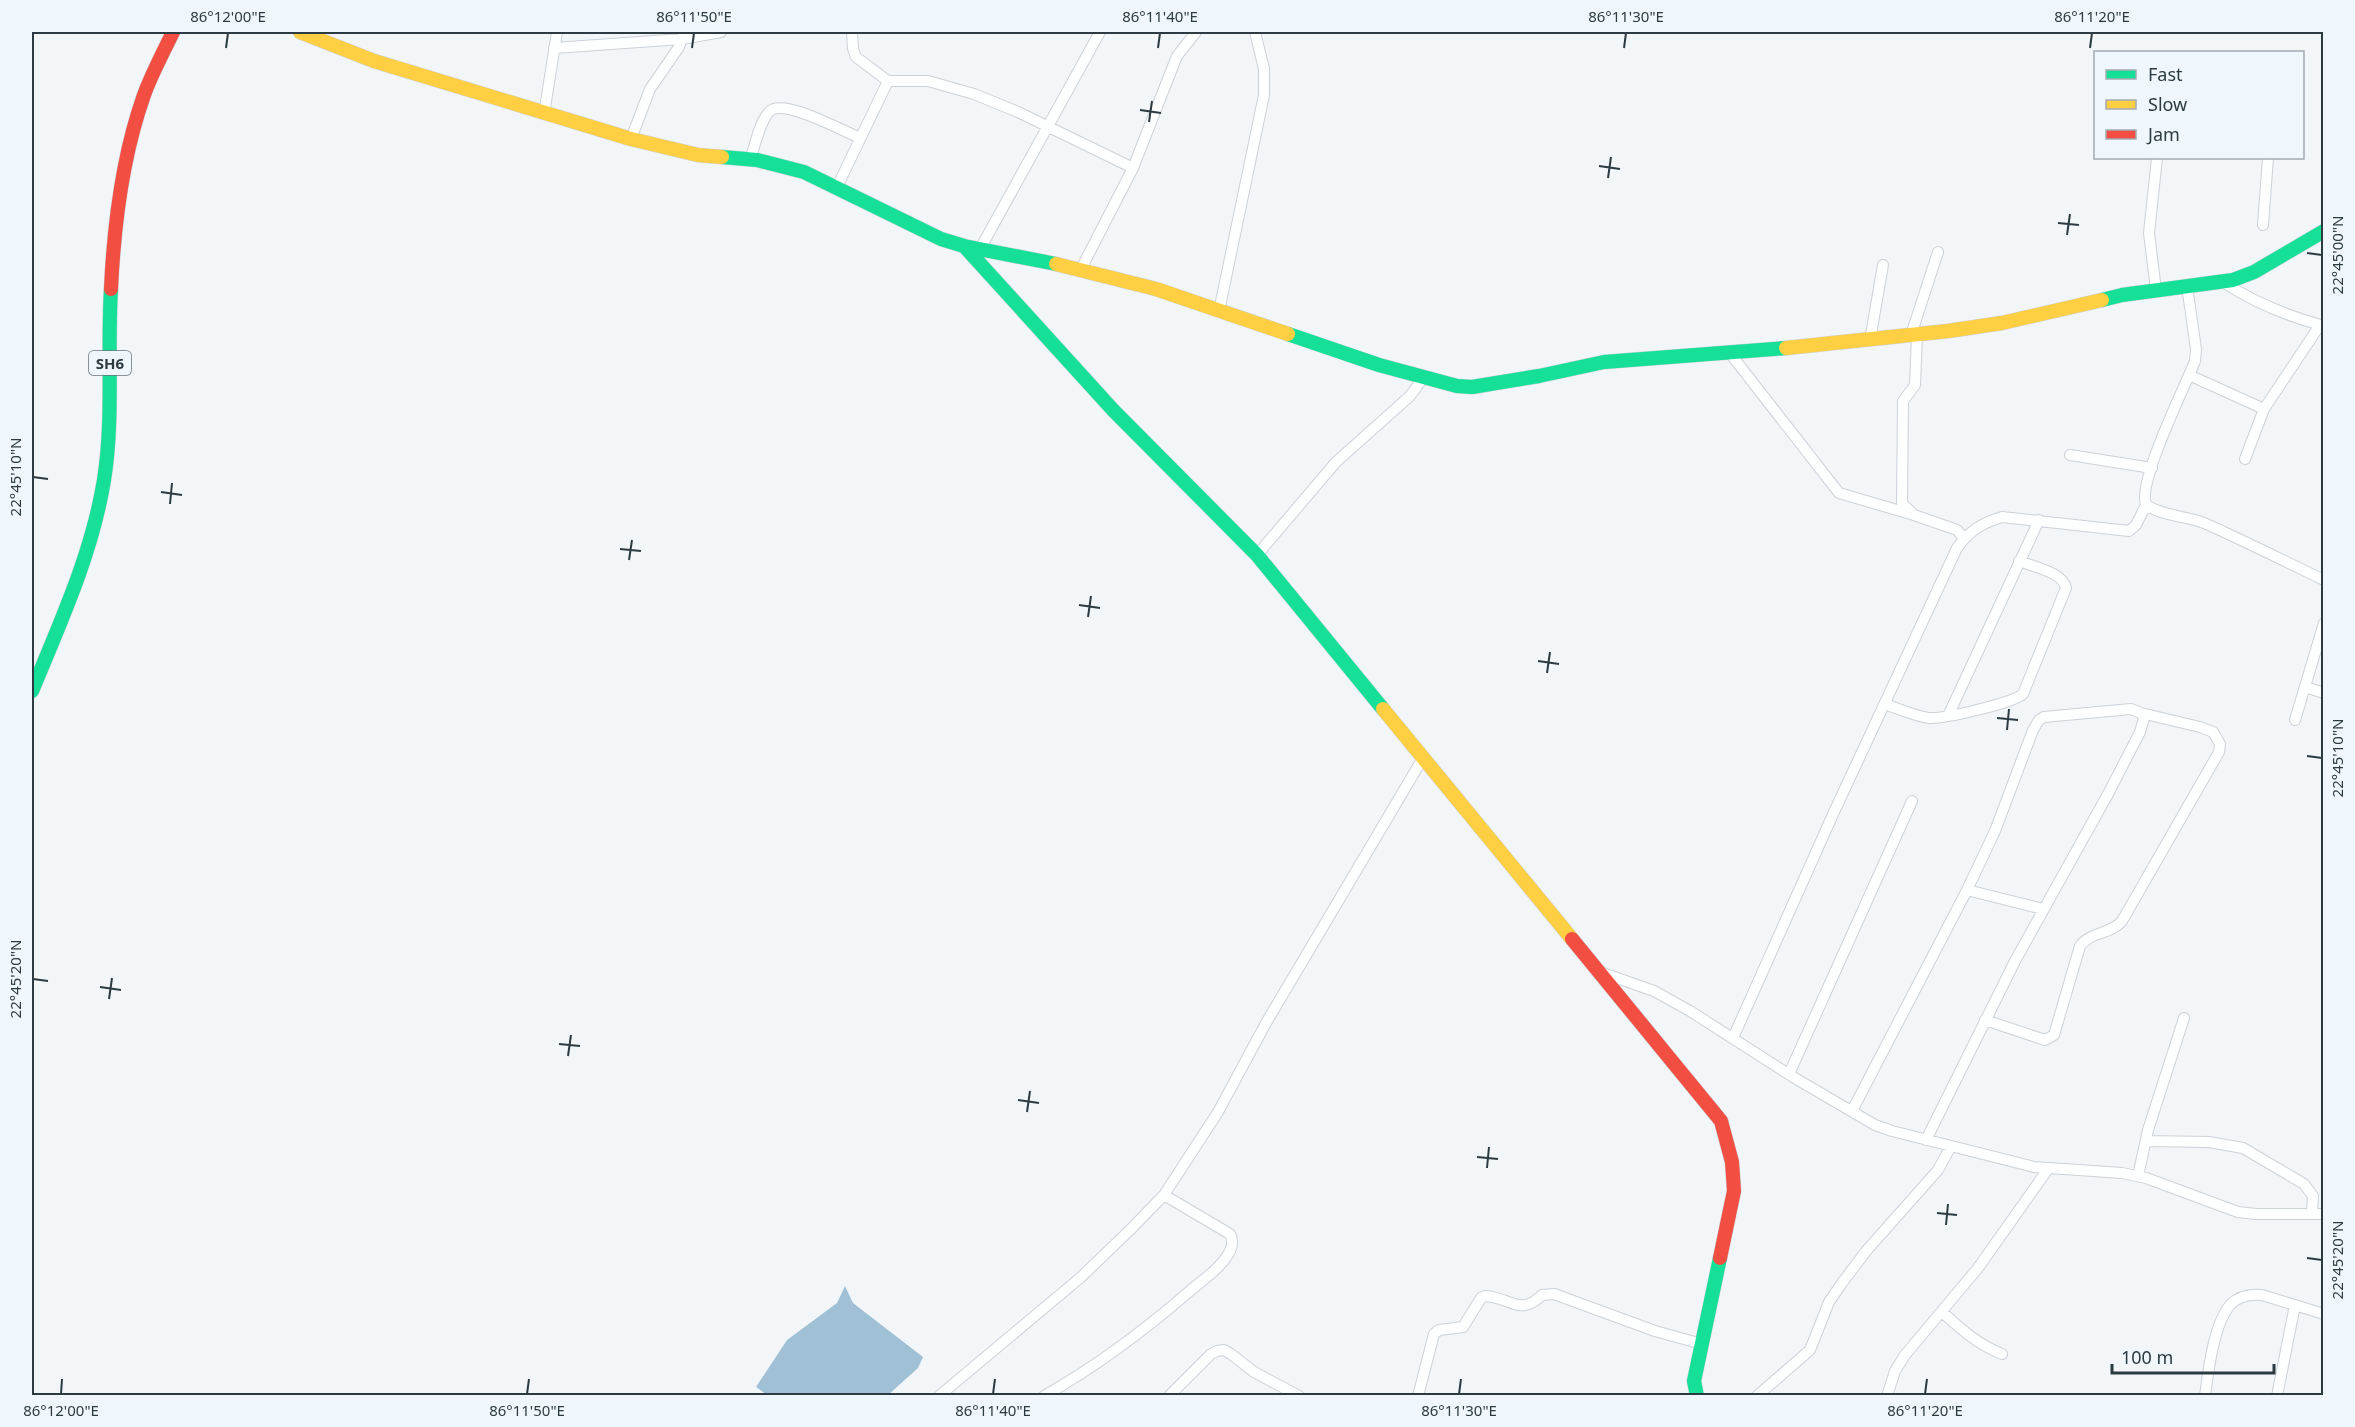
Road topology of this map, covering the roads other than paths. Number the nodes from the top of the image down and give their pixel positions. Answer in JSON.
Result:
{"nodes":[{"id":1,"x":173,"y":32,"type":"edge"},
{"id":2,"x":300,"y":32,"type":"edge"},
{"id":3,"x":557,"y":32,"type":"edge"},
{"id":4,"x":721,"y":32,"type":"edge"},
{"id":5,"x":852,"y":32,"type":"edge"},
{"id":6,"x":1100,"y":32,"type":"edge"},
{"id":7,"x":1196,"y":32,"type":"edge"},
{"id":8,"x":1255,"y":32,"type":"edge"},
{"id":9,"x":683,"y":35,"type":"edge"},
{"id":10,"x":554,"y":48,"type":"junction"},
{"id":11,"x":888,"y":81,"type":"junction"},
{"id":12,"x":543,"y":114,"type":"junction"},
{"id":13,"x":1046,"y":126,"type":"junction"},
{"id":14,"x":860,"y":138,"type":"junction"},
{"id":15,"x":631,"y":139,"type":"junction"},
{"id":16,"x":2157,"y":159,"type":"edge"},
{"id":17,"x":2268,"y":159,"type":"edge"},
{"id":18,"x":750,"y":160,"type":"junction"},
{"id":19,"x":1133,"y":168,"type":"junction"},
{"id":20,"x":837,"y":187,"type":"junction"},
{"id":21,"x":2263,"y":225,"type":"dead end"},
{"id":22,"x":2324,"y":231,"type":"edge"},
{"id":23,"x":964,"y":246,"type":"junction"},
{"id":24,"x":980,"y":249,"type":"junction"},
{"id":25,"x":1938,"y":252,"type":"dead end"},
{"id":26,"x":1883,"y":265,"type":"dead end"},
{"id":27,"x":1081,"y":269,"type":"junction"},
{"id":28,"x":2223,"y":282,"type":"junction"},
{"id":29,"x":2187,"y":286,"type":"junction"},
{"id":30,"x":2156,"y":290,"type":"junction"},
{"id":31,"x":1219,"y":311,"type":"junction"},
{"id":32,"x":2322,"y":326,"type":"edge"},
{"id":33,"x":1914,"y":335,"type":"junction"},
{"id":34,"x":1870,"y":340,"type":"junction"},
{"id":35,"x":1729,"y":352,"type":"junction"},
{"id":36,"x":2190,"y":375,"type":"junction"},
{"id":37,"x":1424,"y":377,"type":"junction"},
{"id":38,"x":2264,"y":409,"type":"junction"},
{"id":39,"x":2070,"y":455,"type":"dead end"},
{"id":40,"x":2245,"y":459,"type":"dead end"},
{"id":41,"x":2152,"y":468,"type":"junction"},
{"id":42,"x":2146,"y":505,"type":"junction"},
{"id":43,"x":1914,"y":515,"type":"junction"},
{"id":44,"x":2039,"y":520,"type":"junction"},
{"id":45,"x":1964,"y":538,"type":"junction"},
{"id":46,"x":1257,"y":555,"type":"junction"},
{"id":47,"x":2019,"y":561,"type":"junction"},
{"id":48,"x":2324,"y":580,"type":"edge"},
{"id":49,"x":2324,"y":623,"type":"edge"},
{"id":50,"x":2305,"y":687,"type":"junction"},
{"id":51,"x":32,"y":691,"type":"edge"},
{"id":52,"x":2324,"y":693,"type":"edge"},
{"id":53,"x":1885,"y":704,"type":"junction"},
{"id":54,"x":2141,"y":713,"type":"junction"},
{"id":55,"x":1948,"y":716,"type":"junction"},
{"id":56,"x":2295,"y":720,"type":"dead end"},
{"id":57,"x":1423,"y":758,"type":"junction"},
{"id":58,"x":1912,"y":801,"type":"dead end"},
{"id":59,"x":1967,"y":890,"type":"junction"},
{"id":60,"x":2043,"y":909,"type":"junction"},
{"id":61,"x":1598,"y":971,"type":"junction"},
{"id":62,"x":2184,"y":1018,"type":"dead end"},
{"id":63,"x":1985,"y":1020,"type":"junction"},
{"id":64,"x":1733,"y":1038,"type":"junction"},
{"id":65,"x":1789,"y":1074,"type":"junction"},
{"id":66,"x":1852,"y":1111,"type":"junction"},
{"id":67,"x":1926,"y":1140,"type":"junction"},
{"id":68,"x":2146,"y":1141,"type":"junction"},
{"id":69,"x":1951,"y":1146,"type":"junction"},
{"id":70,"x":2048,"y":1169,"type":"junction"},
{"id":71,"x":2138,"y":1176,"type":"junction"},
{"id":72,"x":1164,"y":1195,"type":"junction"},
{"id":73,"x":2318,"y":1213,"type":"edge"},
{"id":74,"x":2295,"y":1305,"type":"junction"},
{"id":75,"x":1942,"y":1312,"type":"junction"},
{"id":76,"x":2324,"y":1314,"type":"edge"},
{"id":77,"x":1702,"y":1344,"type":"junction"},
{"id":78,"x":2002,"y":1353,"type":"dead end"},
{"id":79,"x":939,"y":1395,"type":"edge"},
{"id":80,"x":1044,"y":1395,"type":"edge"},
{"id":81,"x":1169,"y":1395,"type":"edge"},
{"id":82,"x":1299,"y":1395,"type":"edge"},
{"id":83,"x":1418,"y":1395,"type":"edge"},
{"id":84,"x":1697,"y":1395,"type":"edge"},
{"id":85,"x":1757,"y":1395,"type":"edge"},
{"id":86,"x":1887,"y":1395,"type":"edge"},
{"id":87,"x":2205,"y":1395,"type":"edge"},
{"id":88,"x":2277,"y":1395,"type":"edge"}],
"edges":[{"from":1,"to":51,"type":"street","number":"SH6"},
{"from":2,"to":12,"type":"street"},
{"from":3,"to":10,"type":"street"},
{"from":4,"to":9,"type":"street"},
{"from":5,"to":11,"type":"street"},
{"from":6,"to":13,"type":"street"},
{"from":7,"to":19,"type":"street"},
{"from":8,"to":31,"type":"street"},
{"from":9,"to":10,"type":"street"},
{"from":9,"to":15,"type":"street"},
{"from":10,"to":12,"type":"street"},
{"from":11,"to":13,"type":"street"},
{"from":11,"to":14,"type":"street"},
{"from":12,"to":15,"type":"street"},
{"from":13,"to":19,"type":"street"},
{"from":13,"to":24,"type":"street"},
{"from":14,"to":18,"type":"street"},
{"from":14,"to":20,"type":"street"},
{"from":15,"to":18,"type":"street"},
{"from":16,"to":30,"type":"street"},
{"from":17,"to":21,"type":"street"},
{"from":18,"to":20,"type":"street"},
{"from":19,"to":27,"type":"street"},
{"from":20,"to":23,"type":"street"},
{"from":22,"to":28,"type":"street"},
{"from":23,"to":24,"type":"street"},
{"from":23,"to":46,"type":"street"},
{"from":24,"to":27,"type":"street"},
{"from":25,"to":33,"type":"street"},
{"from":26,"to":34,"type":"street"},
{"from":27,"to":31,"type":"street"},
{"from":28,"to":29,"type":"street"},
{"from":28,"to":32,"type":"street"},
{"from":29,"to":30,"type":"street"},
{"from":29,"to":36,"type":"street"},
{"from":30,"to":33,"type":"street"},
{"from":31,"to":37,"type":"street"},
{"from":32,"to":38,"type":"street"},
{"from":33,"to":34,"type":"street"},
{"from":33,"to":43,"type":"street"},
{"from":34,"to":35,"type":"street"},
{"from":35,"to":37,"type":"street"},
{"from":35,"to":43,"type":"street"},
{"from":36,"to":38,"type":"street"},
{"from":36,"to":41,"type":"street"},
{"from":37,"to":46,"type":"street"},
{"from":38,"to":40,"type":"street"},
{"from":39,"to":41,"type":"street"},
{"from":41,"to":42,"type":"street"},
{"from":42,"to":44,"type":"street"},
{"from":42,"to":48,"type":"street"},
{"from":43,"to":45,"type":"street"},
{"from":44,"to":45,"type":"street"},
{"from":44,"to":47,"type":"street"},
{"from":45,"to":53,"type":"street"},
{"from":46,"to":57,"type":"street"},
{"from":47,"to":55,"type":"street"},
{"from":47,"to":55,"type":"street"},
{"from":49,"to":50,"type":"street"},
{"from":50,"to":52,"type":"street"},
{"from":50,"to":56,"type":"street"},
{"from":53,"to":55,"type":"street"},
{"from":53,"to":64,"type":"street"},
{"from":54,"to":59,"type":"street"},
{"from":54,"to":60,"type":"street"},
{"from":54,"to":63,"type":"street"},
{"from":57,"to":61,"type":"street"},
{"from":57,"to":72,"type":"street"},
{"from":58,"to":65,"type":"street"},
{"from":59,"to":60,"type":"street"},
{"from":59,"to":66,"type":"street"},
{"from":60,"to":63,"type":"street"},
{"from":61,"to":64,"type":"street"},
{"from":61,"to":77,"type":"street"},
{"from":62,"to":68,"type":"street"},
{"from":63,"to":67,"type":"street"},
{"from":64,"to":65,"type":"street"},
{"from":65,"to":66,"type":"street"},
{"from":66,"to":67,"type":"street"},
{"from":67,"to":69,"type":"street"},
{"from":68,"to":71,"type":"street"},
{"from":68,"to":73,"type":"street"},
{"from":69,"to":70,"type":"street"},
{"from":69,"to":85,"type":"street"},
{"from":70,"to":71,"type":"street"},
{"from":70,"to":75,"type":"street"},
{"from":71,"to":73,"type":"street"},
{"from":72,"to":79,"type":"street"},
{"from":72,"to":80,"type":"street"},
{"from":74,"to":76,"type":"street"},
{"from":74,"to":87,"type":"street"},
{"from":74,"to":88,"type":"street"},
{"from":75,"to":78,"type":"street"},
{"from":75,"to":86,"type":"street"},
{"from":77,"to":83,"type":"street"},
{"from":77,"to":84,"type":"street"},
{"from":81,"to":82,"type":"street"}]}
